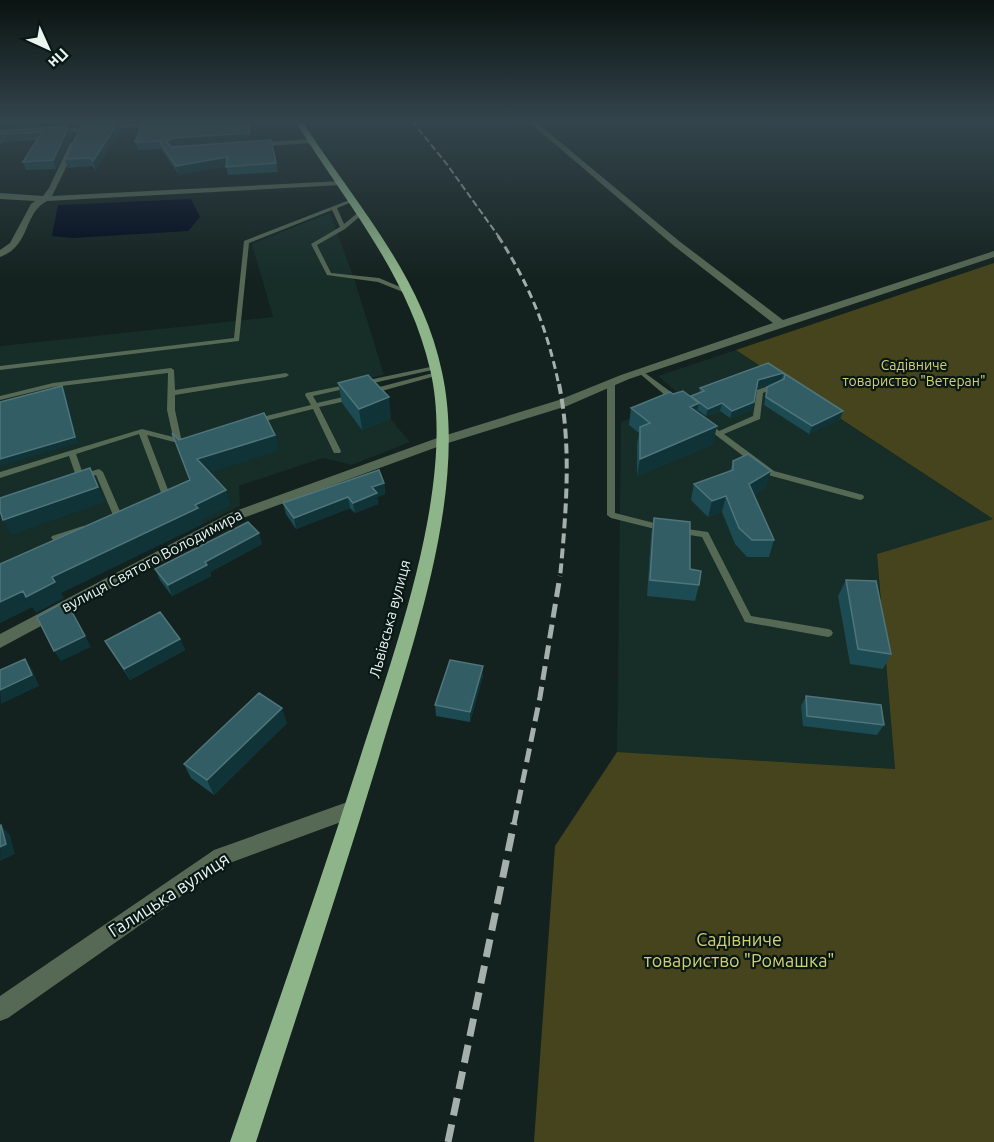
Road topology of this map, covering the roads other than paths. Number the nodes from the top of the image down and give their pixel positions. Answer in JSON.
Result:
{"nodes":[{"id":1,"x":60,"y":174,"type":"edge"},
{"id":2,"x":335,"y":174,"type":"edge"},
{"id":3,"x":594,"y":174,"type":"edge"},
{"id":4,"x":341,"y":183,"type":"junction"},
{"id":5,"x":0,"y":196,"type":"edge"},
{"id":6,"x":45,"y":199,"type":"junction"},
{"id":7,"x":358,"y":206,"type":"junction"},
{"id":8,"x":334,"y":208,"type":"junction"},
{"id":9,"x":343,"y":228,"type":"junction"},
{"id":10,"x":0,"y":254,"type":"edge"},
{"id":11,"x":994,"y":254,"type":"edge"},
{"id":12,"x":410,"y":293,"type":"junction"},
{"id":13,"x":781,"y":324,"type":"junction"},
{"id":14,"x":0,"y":368,"type":"edge"},
{"id":15,"x":436,"y":371,"type":"junction"},
{"id":16,"x":640,"y":372,"type":"junction"},
{"id":17,"x":286,"y":375,"type":"dead end"},
{"id":18,"x":611,"y":384,"type":"junction"},
{"id":19,"x":779,"y":384,"type":"edge"},
{"id":20,"x":171,"y":393,"type":"junction"},
{"id":21,"x":0,"y":398,"type":"edge"},
{"id":22,"x":315,"y":406,"type":"junction"},
{"id":23,"x":684,"y":407,"type":"edge"},
{"id":24,"x":702,"y":420,"type":"edge"},
{"id":25,"x":247,"y":424,"type":"edge"},
{"id":26,"x":142,"y":431,"type":"junction"},
{"id":27,"x":719,"y":434,"type":"junction"},
{"id":28,"x":190,"y":438,"type":"edge"},
{"id":29,"x":444,"y":440,"type":"junction"},
{"id":30,"x":178,"y":441,"type":"junction"},
{"id":31,"x":337,"y":451,"type":"dead end"},
{"id":32,"x":72,"y":453,"type":"junction"},
{"id":33,"x":0,"y":475,"type":"edge"},
{"id":34,"x":81,"y":477,"type":"junction"},
{"id":35,"x":70,"y":481,"type":"edge"},
{"id":36,"x":166,"y":495,"type":"edge"},
{"id":37,"x":860,"y":497,"type":"dead end"},
{"id":38,"x":55,"y":538,"type":"edge"},
{"id":39,"x":828,"y":633,"type":"dead end"},
{"id":40,"x":0,"y":642,"type":"edge"},
{"id":41,"x":354,"y":809,"type":"junction"},
{"id":42,"x":0,"y":1010,"type":"edge"},
{"id":43,"x":243,"y":1142,"type":"edge"}],
"edges":[{"from":1,"to":6,"type":"street"},
{"from":2,"to":4,"type":"main road","name":"Львівська вулиця"},
{"from":3,"to":13,"type":"street"},
{"from":4,"to":6,"type":"street"},
{"from":4,"to":7,"type":"main road","name":"Львівська вулиця"},
{"from":5,"to":6,"type":"street"},
{"from":6,"to":10,"type":"street"},
{"from":7,"to":8,"type":"lane"},
{"from":7,"to":9,"type":"lane"},
{"from":7,"to":12,"type":"main road","name":"Львівська вулиця"},
{"from":8,"to":9,"type":"lane"},
{"from":8,"to":14,"type":"lane"},
{"from":9,"to":12,"type":"lane"},
{"from":11,"to":13,"type":"street","name":"вулиця Святого Володимира"},
{"from":12,"to":15,"type":"main road","name":"Львівська вулиця"},
{"from":13,"to":16,"type":"street","name":"вулиця Святого Володимира"},
{"from":15,"to":22,"type":"lane"},
{"from":15,"to":22,"type":"lane"},
{"from":15,"to":29,"type":"main road","name":"Львівська вулиця"},
{"from":16,"to":18,"type":"street","name":"вулиця Святого Володимира"},
{"from":16,"to":23,"type":"lane"},
{"from":17,"to":20,"type":"lane"},
{"from":18,"to":29,"type":"street","name":"вулиця Святого Володимира"},
{"from":18,"to":39,"type":"lane"},
{"from":19,"to":27,"type":"lane"},
{"from":20,"to":21,"type":"lane"},
{"from":20,"to":30,"type":"lane"},
{"from":22,"to":25,"type":"lane"},
{"from":22,"to":31,"type":"lane"},
{"from":24,"to":27,"type":"lane"},
{"from":26,"to":30,"type":"lane"},
{"from":26,"to":32,"type":"lane"},
{"from":26,"to":36,"type":"lane"},
{"from":27,"to":37,"type":"lane"},
{"from":28,"to":30,"type":"lane"},
{"from":29,"to":40,"type":"street","name":"вулиця Святого Володимира"},
{"from":29,"to":41,"type":"main road","name":"Львівська вулиця"},
{"from":32,"to":33,"type":"lane"},
{"from":32,"to":34,"type":"lane"},
{"from":34,"to":35,"type":"lane"},
{"from":34,"to":38,"type":"lane"},
{"from":41,"to":42,"type":"street","name":"Галицька вулиця"},
{"from":41,"to":43,"type":"main road","name":"Львівська вулиця"}]}
